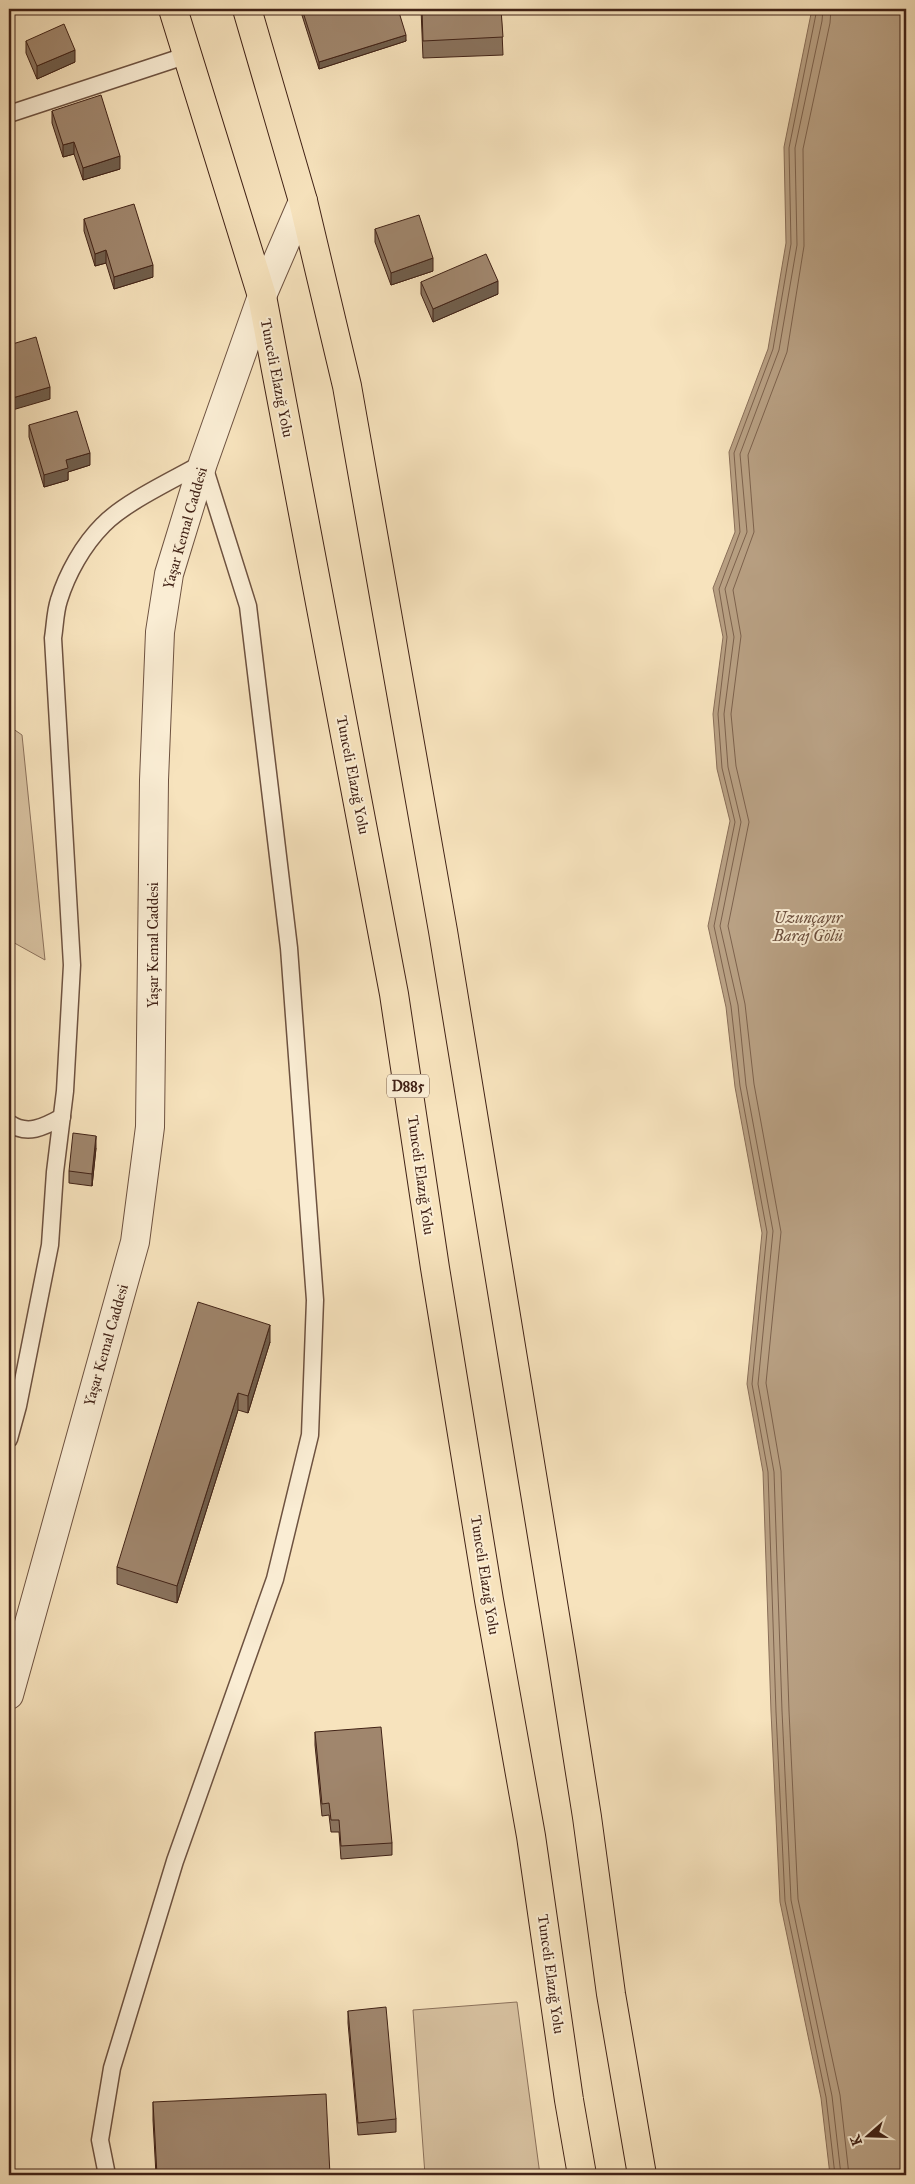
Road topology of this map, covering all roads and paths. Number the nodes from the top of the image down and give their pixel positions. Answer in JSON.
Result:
{"nodes":[{"id":1,"x":173,"y":9,"type":"edge"},
{"id":2,"x":247,"y":9,"type":"edge"},
{"id":3,"x":188,"y":55,"type":"junction"},
{"id":4,"x":9,"y":114,"type":"edge"},
{"id":5,"x":303,"y":201,"type":"junction"},
{"id":6,"x":262,"y":296,"type":"junction"},
{"id":7,"x":204,"y":463,"type":"junction"},
{"id":8,"x":62,"y":1117,"type":"junction"},
{"id":9,"x":9,"y":1124,"type":"edge"},
{"id":10,"x":9,"y":1439,"type":"edge"},
{"id":11,"x":9,"y":1695,"type":"edge"},
{"id":12,"x":107,"y":2175,"type":"edge"},
{"id":13,"x":582,"y":2175,"type":"edge"},
{"id":14,"x":642,"y":2175,"type":"edge"}],
"edges":[{"from":1,"to":3,"type":"main road","name":"Tunceli Elazığ Yolu","number":"D885"},
{"from":2,"to":5,"type":"main road"},
{"from":3,"to":4,"type":"lane"},
{"from":3,"to":6,"type":"main road","name":"Tunceli Elazığ Yolu","number":"D885"},
{"from":5,"to":6,"type":"street","name":"Yaşar Kemal Caddesi"},
{"from":5,"to":14,"type":"main road"},
{"from":6,"to":7,"type":"street","name":"Yaşar Kemal Caddesi"},
{"from":6,"to":13,"type":"main road","name":"Tunceli Elazığ Yolu","number":"D885"},
{"from":7,"to":8,"type":"lane"},
{"from":7,"to":11,"type":"street","name":"Yaşar Kemal Caddesi"},
{"from":7,"to":12,"type":"lane"},
{"from":8,"to":9,"type":"lane"},
{"from":8,"to":10,"type":"lane"}]}
